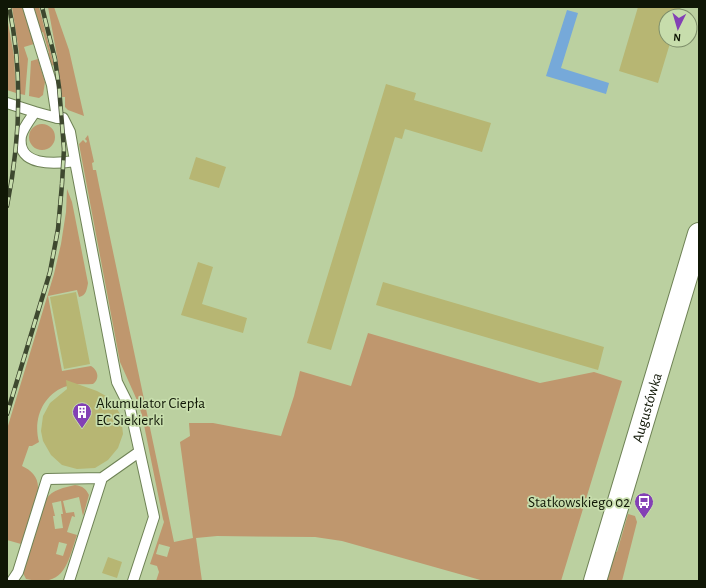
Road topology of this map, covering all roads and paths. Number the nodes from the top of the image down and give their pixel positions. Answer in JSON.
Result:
{"nodes":[{"id":1,"x":28,"y":7,"type":"edge"},
{"id":2,"x":7,"y":103,"type":"edge"},
{"id":3,"x":35,"y":112,"type":"junction"},
{"id":4,"x":57,"y":118,"type":"junction"},
{"id":5,"x":75,"y":161,"type":"junction"},
{"id":6,"x":699,"y":234,"type":"edge"},
{"id":7,"x":139,"y":452,"type":"junction"},
{"id":8,"x":102,"y":478,"type":"junction"},
{"id":9,"x":7,"y":569,"type":"edge"},
{"id":10,"x":15,"y":580,"type":"edge"},
{"id":11,"x":69,"y":581,"type":"edge"},
{"id":12,"x":133,"y":581,"type":"edge"},
{"id":13,"x":594,"y":581,"type":"edge"}],
"edges":[{"from":1,"to":4,"type":"lane"},
{"from":2,"to":3,"type":"lane"},
{"from":3,"to":4,"type":"lane"},
{"from":3,"to":5,"type":"lane"},
{"from":4,"to":5,"type":"lane"},
{"from":5,"to":7,"type":"lane"},
{"from":6,"to":13,"type":"street","name":"Augustówka"},
{"from":7,"to":8,"type":"lane"},
{"from":7,"to":12,"type":"lane"},
{"from":8,"to":10,"type":"lane"},
{"from":8,"to":11,"type":"lane"},
{"from":9,"to":10,"type":"lane"}]}
